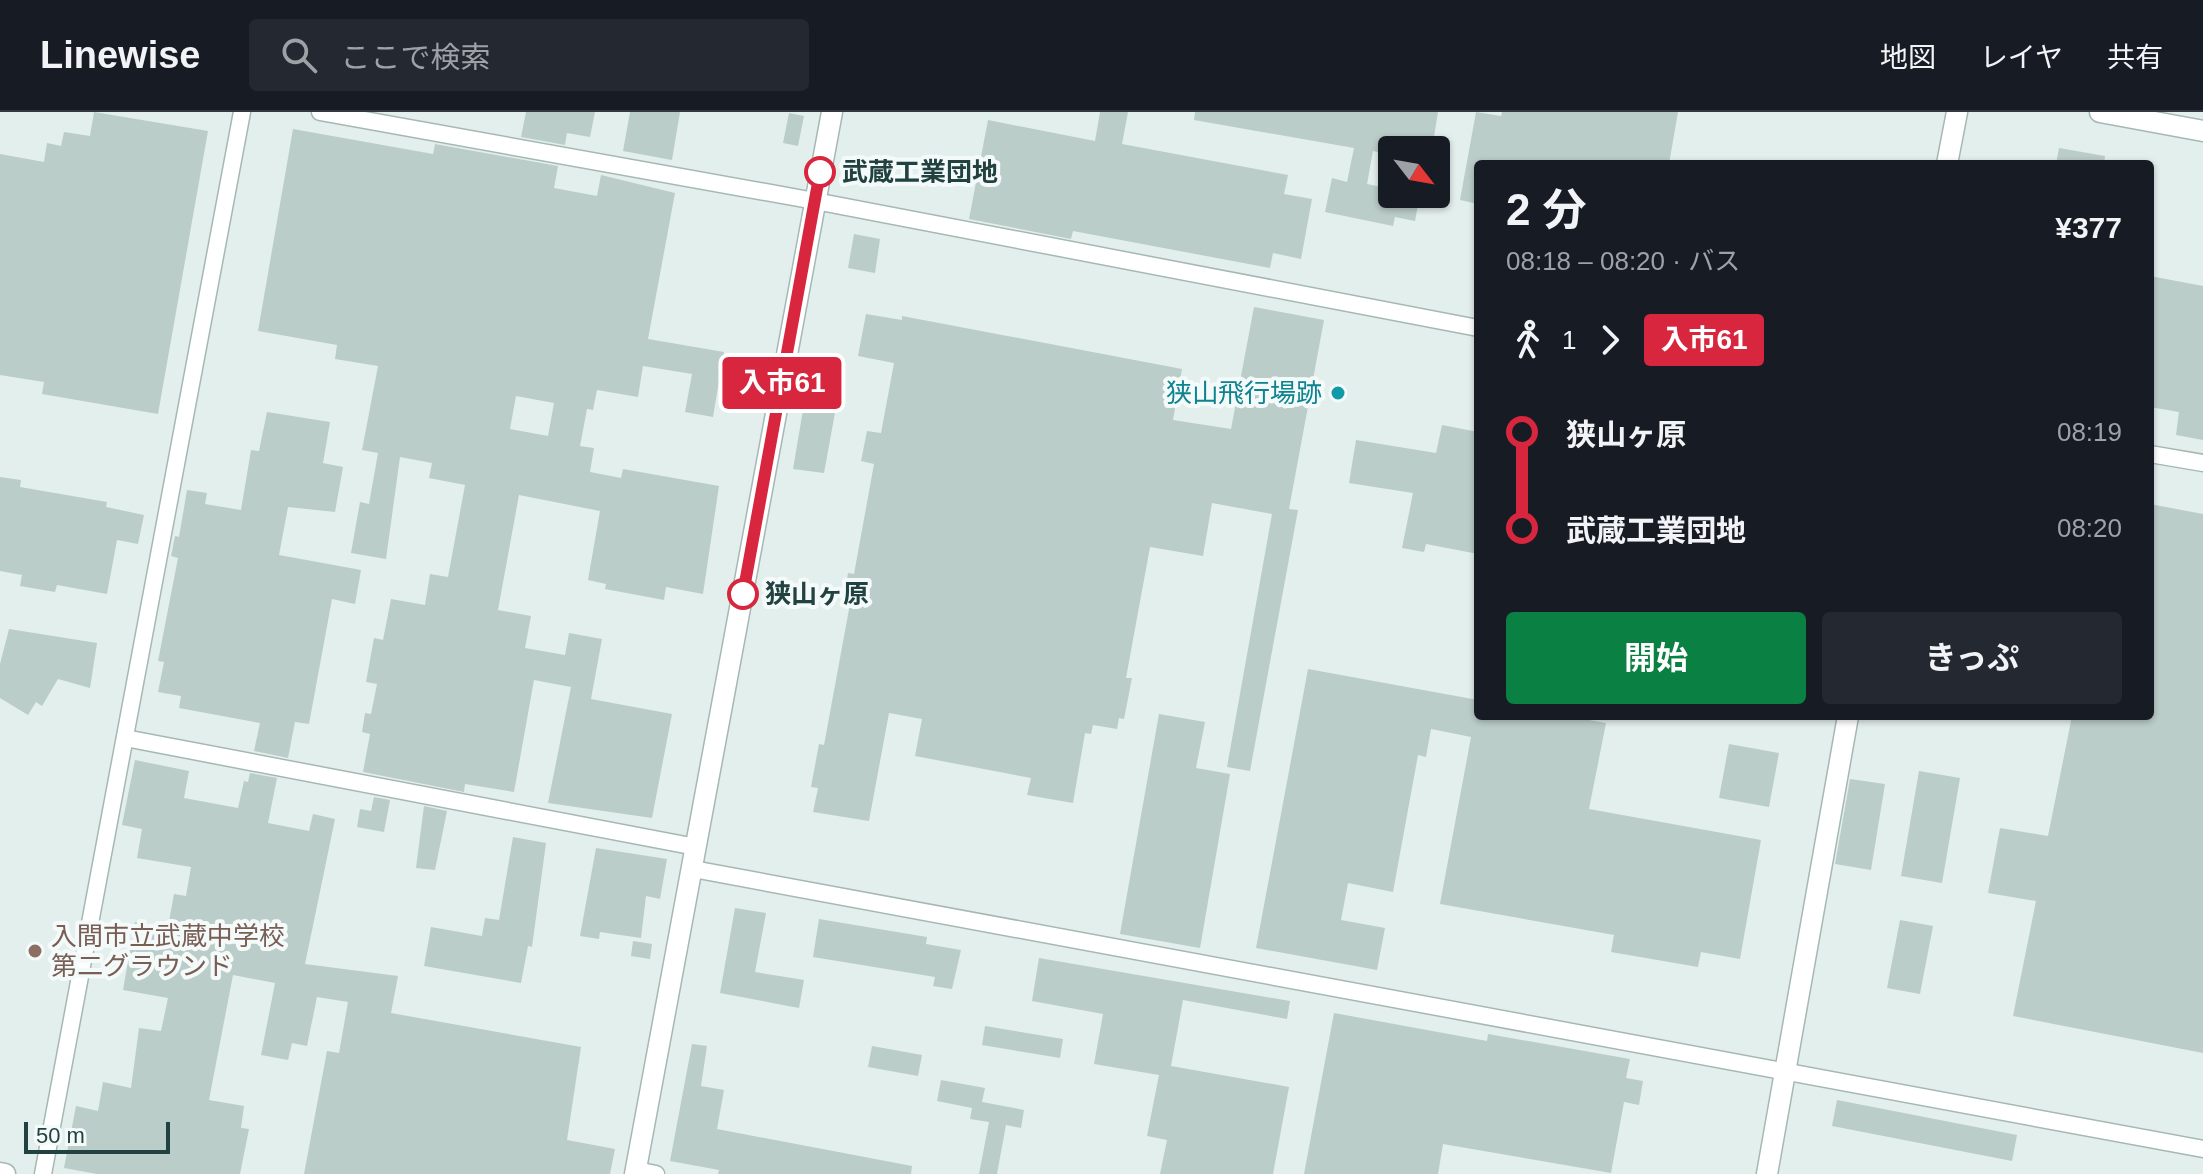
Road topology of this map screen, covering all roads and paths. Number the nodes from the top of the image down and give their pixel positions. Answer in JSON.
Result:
{"nodes":[{"id":1,"x":242,"y":112,"type":"edge"},
{"id":2,"x":320,"y":112,"type":"edge"},
{"id":3,"x":832,"y":112,"type":"edge"},
{"id":4,"x":1957,"y":112,"type":"edge"},
{"id":5,"x":2100,"y":112,"type":"edge"},
{"id":6,"x":2203,"y":131,"type":"edge"},
{"id":7,"x":1948,"y":160,"type":"edge"},
{"id":8,"x":815,"y":201,"type":"junction"},
{"id":9,"x":1474,"y":327,"type":"edge"},
{"id":10,"x":2154,"y":455,"type":"edge"},
{"id":11,"x":2203,"y":463,"type":"edge"},
{"id":12,"x":1847,"y":720,"type":"edge"},
{"id":13,"x":125,"y":738,"type":"junction"},
{"id":14,"x":696,"y":847,"type":"junction"},
{"id":15,"x":693,"y":869,"type":"junction"},
{"id":16,"x":1787,"y":1073,"type":"junction"},
{"id":17,"x":2203,"y":1149,"type":"edge"},
{"id":18,"x":642,"y":1173,"type":"edge"},
{"id":19,"x":43,"y":1174,"type":"edge"},
{"id":20,"x":1767,"y":1174,"type":"edge"}],
"edges":[{"from":1,"to":13,"type":"street"},
{"from":2,"to":8,"type":"street"},
{"from":3,"to":8,"type":"street"},
{"from":4,"to":7,"type":"street"},
{"from":5,"to":6,"type":"street"},
{"from":8,"to":9,"type":"street"},
{"from":8,"to":14,"type":"street"},
{"from":10,"to":11,"type":"street"},
{"from":12,"to":16,"type":"street"},
{"from":13,"to":14,"type":"street"},
{"from":13,"to":19,"type":"street"},
{"from":14,"to":15,"type":"street"},
{"from":15,"to":16,"type":"street"},
{"from":15,"to":18,"type":"street"},
{"from":16,"to":17,"type":"street"},
{"from":16,"to":20,"type":"street"}]}
